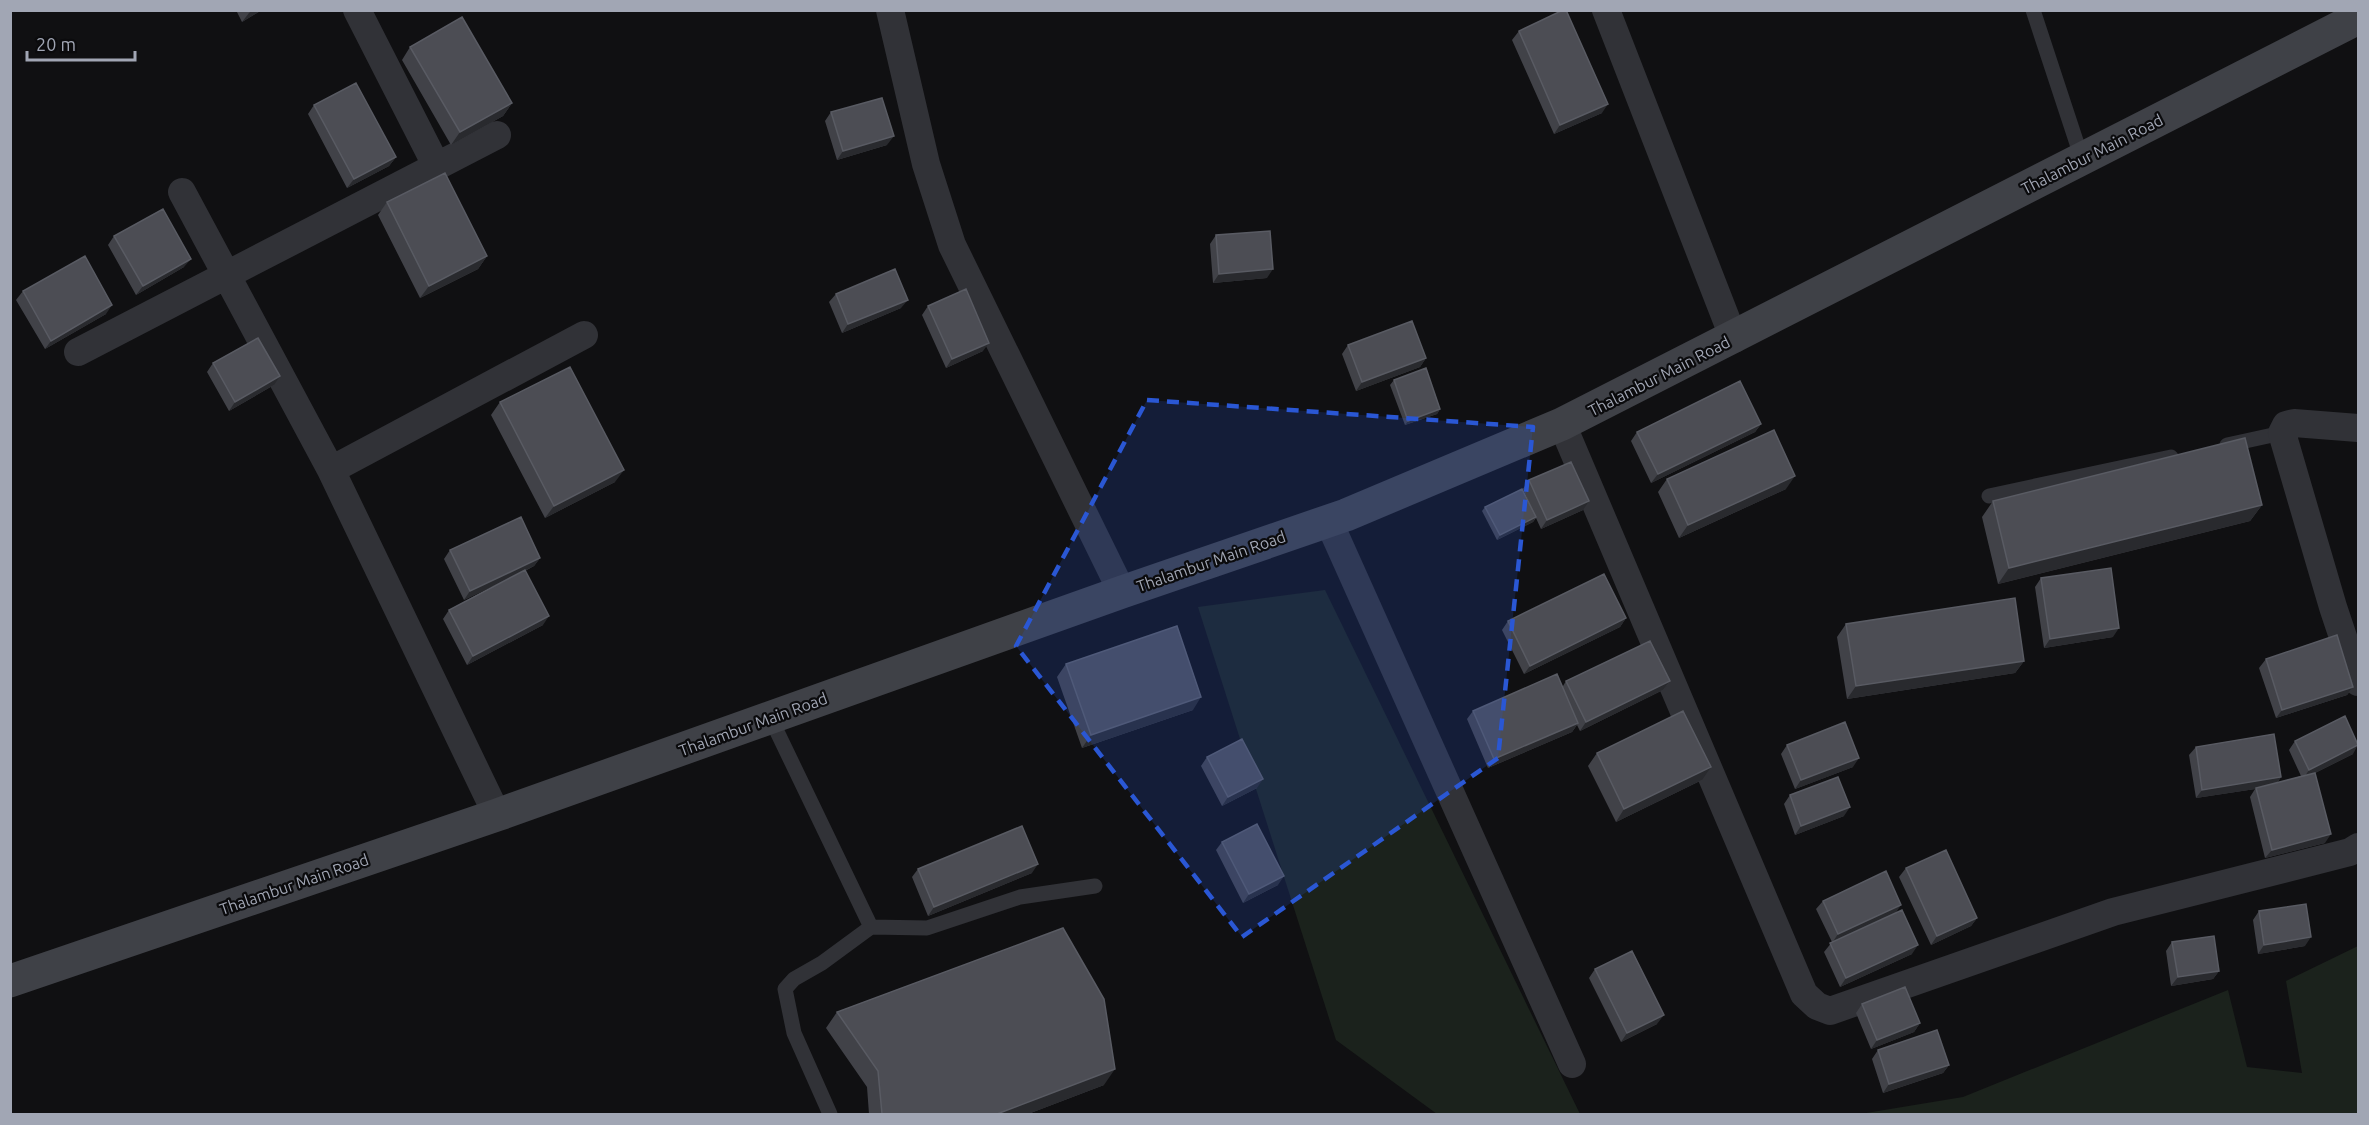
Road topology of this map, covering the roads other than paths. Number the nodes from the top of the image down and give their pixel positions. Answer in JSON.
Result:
{"nodes":[{"id":1,"x":357,"y":10,"type":"edge"},
{"id":2,"x":890,"y":10,"type":"edge"},
{"id":3,"x":1606,"y":10,"type":"edge"},
{"id":4,"x":2033,"y":10,"type":"edge"},
{"id":5,"x":2358,"y":18,"type":"edge"},
{"id":6,"x":497,"y":135,"type":"edge"},
{"id":7,"x":2082,"y":159,"type":"junction"},
{"id":8,"x":437,"y":166,"type":"junction"},
{"id":9,"x":182,"y":192,"type":"dead end"},
{"id":10,"x":228,"y":274,"type":"junction"},
{"id":11,"x":584,"y":335,"type":"dead end"},
{"id":12,"x":1734,"y":339,"type":"junction"},
{"id":13,"x":78,"y":352,"type":"dead end"},
{"id":14,"x":1562,"y":424,"type":"junction"},
{"id":15,"x":2358,"y":428,"type":"edge"},
{"id":16,"x":2282,"y":433,"type":"junction"},
{"id":17,"x":2217,"y":447,"type":"edge"},
{"id":18,"x":2183,"y":455,"type":"edge"},
{"id":19,"x":331,"y":470,"type":"junction"},
{"id":20,"x":1989,"y":496,"type":"dead end"},
{"id":21,"x":1329,"y":522,"type":"junction"},
{"id":22,"x":1122,"y":591,"type":"junction"},
{"id":23,"x":2358,"y":682,"type":"edge"},
{"id":24,"x":770,"y":717,"type":"junction"},
{"id":25,"x":497,"y":815,"type":"junction"},
{"id":26,"x":2358,"y":847,"type":"edge"},
{"id":27,"x":1095,"y":886,"type":"dead end"},
{"id":28,"x":871,"y":927,"type":"junction"},
{"id":29,"x":10,"y":981,"type":"edge"},
{"id":30,"x":1572,"y":1064,"type":"dead end"},
{"id":31,"x":830,"y":1114,"type":"edge"}],
"edges":[{"from":1,"to":8,"type":"street"},
{"from":2,"to":22,"type":"street"},
{"from":3,"to":12,"type":"street"},
{"from":4,"to":7,"type":"lane"},
{"from":5,"to":7,"type":"street","name":"Thalambur Main Road"},
{"from":6,"to":8,"type":"street"},
{"from":7,"to":12,"type":"street","name":"Thalambur Main Road"},
{"from":8,"to":10,"type":"street"},
{"from":9,"to":10,"type":"street"},
{"from":10,"to":13,"type":"street"},
{"from":10,"to":19,"type":"street"},
{"from":11,"to":19,"type":"street"},
{"from":12,"to":14,"type":"street","name":"Thalambur Main Road"},
{"from":14,"to":21,"type":"street","name":"Thalambur Main Road"},
{"from":14,"to":26,"type":"street"},
{"from":15,"to":16,"type":"street"},
{"from":16,"to":17,"type":"lane"},
{"from":16,"to":23,"type":"street"},
{"from":18,"to":20,"type":"lane"},
{"from":19,"to":25,"type":"street"},
{"from":21,"to":22,"type":"street","name":"Thalambur Main Road"},
{"from":21,"to":30,"type":"street"},
{"from":22,"to":24,"type":"street","name":"Thalambur Main Road"},
{"from":24,"to":25,"type":"street","name":"Thalambur Main Road"},
{"from":24,"to":28,"type":"lane"},
{"from":25,"to":29,"type":"street","name":"Thalambur Main Road"},
{"from":27,"to":28,"type":"lane"},
{"from":28,"to":31,"type":"lane"}]}
